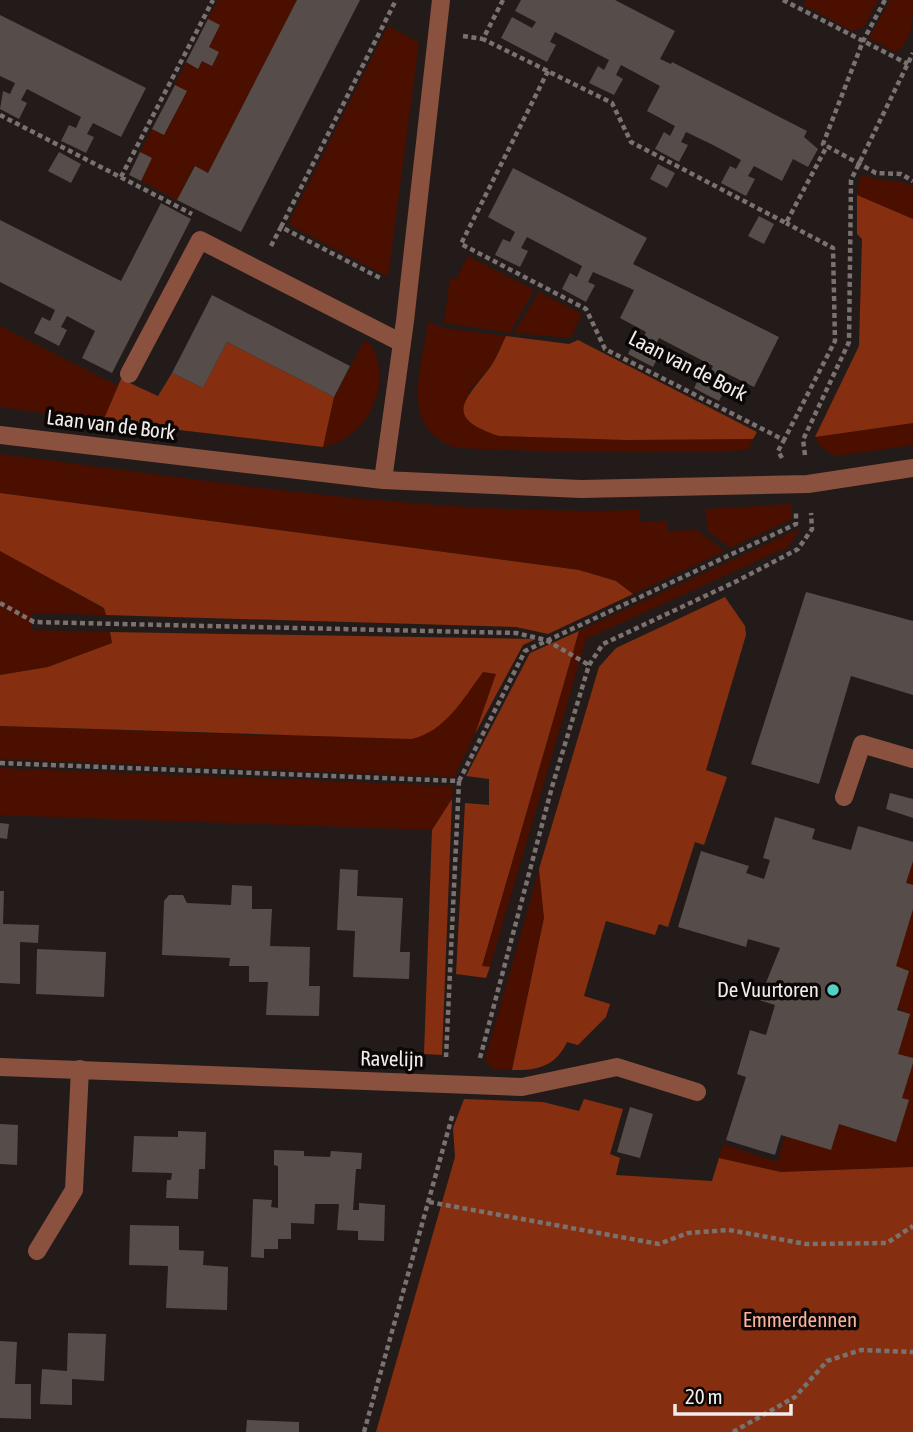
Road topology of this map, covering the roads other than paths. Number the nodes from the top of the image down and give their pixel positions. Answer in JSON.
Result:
{"nodes":[{"id":1,"x":441,"y":0,"type":"edge"},
{"id":2,"x":402,"y":343,"type":"junction"},
{"id":3,"x":129,"y":374,"type":"dead end"},
{"id":4,"x":0,"y":435,"type":"edge"},
{"id":5,"x":913,"y":468,"type":"edge"},
{"id":6,"x":383,"y":480,"type":"junction"},
{"id":7,"x":913,"y":759,"type":"edge"},
{"id":8,"x":844,"y":797,"type":"dead end"},
{"id":9,"x":0,"y":1066,"type":"edge"},
{"id":10,"x":80,"y":1069,"type":"junction"},
{"id":11,"x":698,"y":1092,"type":"dead end"},
{"id":12,"x":37,"y":1251,"type":"dead end"}],
"edges":[{"from":1,"to":2,"type":"street"},
{"from":2,"to":3,"type":"street"},
{"from":2,"to":6,"type":"street"},
{"from":4,"to":6,"type":"street","name":"Laan van de Bork"},
{"from":5,"to":6,"type":"street","name":"Laan van de Bork"},
{"from":7,"to":8,"type":"street"},
{"from":9,"to":10,"type":"street","name":"Ravelijn"},
{"from":10,"to":11,"type":"street","name":"Ravelijn"},
{"from":10,"to":12,"type":"street"}]}
